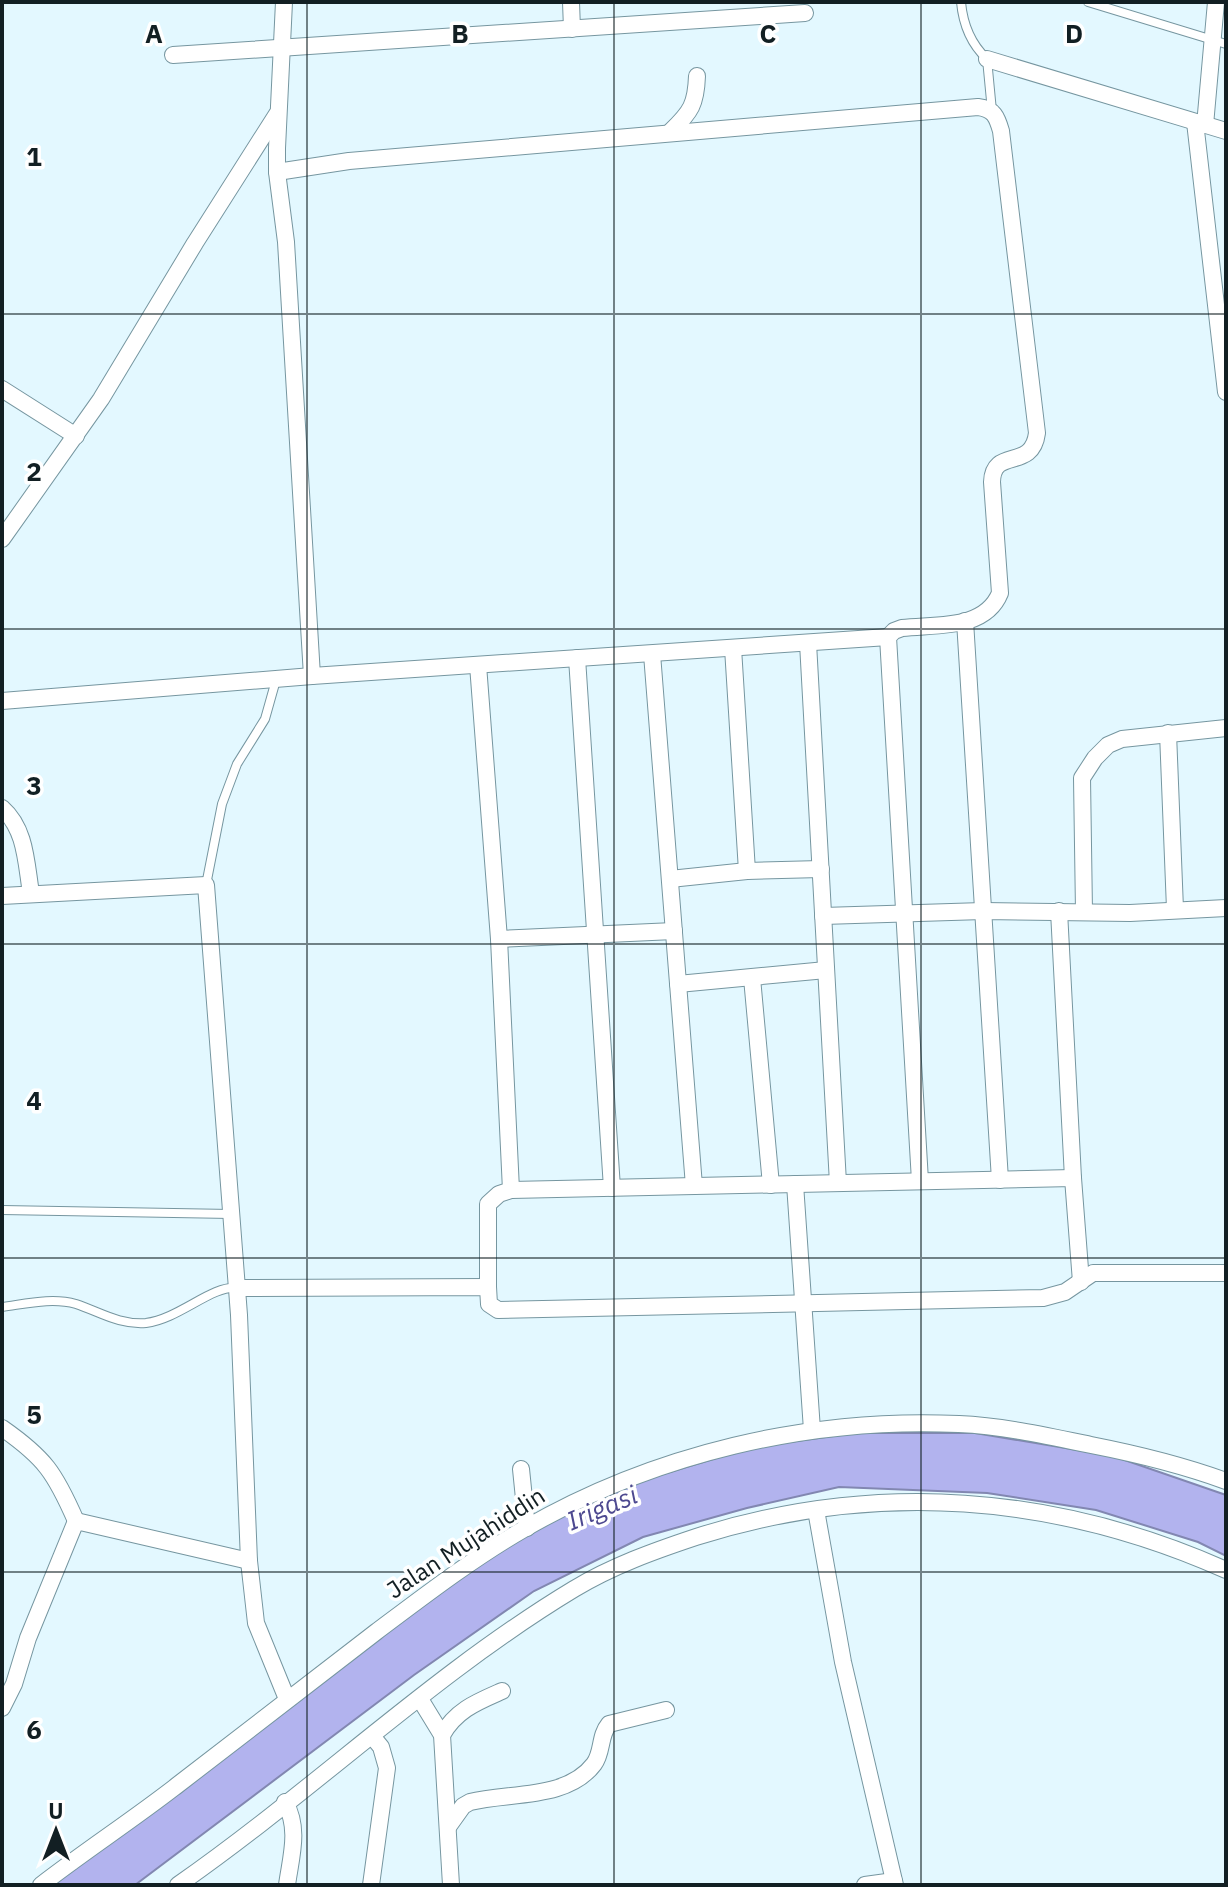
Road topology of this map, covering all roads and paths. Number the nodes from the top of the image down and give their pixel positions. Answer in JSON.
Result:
{"nodes":[{"id":1,"x":284,"y":2,"type":"edge"},
{"id":2,"x":571,"y":2,"type":"edge"},
{"id":3,"x":961,"y":2,"type":"edge"},
{"id":4,"x":1088,"y":2,"type":"edge"},
{"id":5,"x":1216,"y":2,"type":"edge"},
{"id":6,"x":805,"y":13,"type":"dead end"},
{"id":7,"x":572,"y":29,"type":"junction"},
{"id":8,"x":1219,"y":42,"type":"edge"},
{"id":9,"x":282,"y":50,"type":"junction"},
{"id":10,"x":173,"y":55,"type":"dead end"},
{"id":11,"x":987,"y":59,"type":"junction"},
{"id":12,"x":697,"y":76,"type":"dead end"},
{"id":13,"x":279,"y":110,"type":"junction"},
{"id":14,"x":992,"y":111,"type":"junction"},
{"id":15,"x":1200,"y":124,"type":"junction"},
{"id":16,"x":671,"y":131,"type":"junction"},
{"id":17,"x":1226,"y":131,"type":"edge"},
{"id":18,"x":277,"y":172,"type":"junction"},
{"id":19,"x":2,"y":389,"type":"edge"},
{"id":20,"x":1226,"y":392,"type":"edge"},
{"id":21,"x":76,"y":436,"type":"junction"},
{"id":22,"x":2,"y":539,"type":"edge"},
{"id":23,"x":965,"y":621,"type":"junction"},
{"id":24,"x":888,"y":637,"type":"junction"},
{"id":25,"x":808,"y":643,"type":"junction"},
{"id":26,"x":733,"y":648,"type":"junction"},
{"id":27,"x":652,"y":654,"type":"junction"},
{"id":28,"x":577,"y":658,"type":"junction"},
{"id":29,"x":478,"y":665,"type":"junction"},
{"id":30,"x":312,"y":676,"type":"junction"},
{"id":31,"x":277,"y":679,"type":"junction"},
{"id":32,"x":2,"y":701,"type":"edge"},
{"id":33,"x":1226,"y":728,"type":"edge"},
{"id":34,"x":1168,"y":733,"type":"junction"},
{"id":35,"x":2,"y":808,"type":"edge"},
{"id":36,"x":821,"y":869,"type":"junction"},
{"id":37,"x":747,"y":871,"type":"junction"},
{"id":38,"x":670,"y":879,"type":"junction"},
{"id":39,"x":206,"y":885,"type":"junction"},
{"id":40,"x":31,"y":893,"type":"junction"},
{"id":41,"x":2,"y":896,"type":"edge"},
{"id":42,"x":1226,"y":908,"type":"edge"},
{"id":43,"x":1175,"y":909,"type":"junction"},
{"id":44,"x":983,"y":911,"type":"junction"},
{"id":45,"x":1059,"y":911,"type":"junction"},
{"id":46,"x":1084,"y":912,"type":"junction"},
{"id":47,"x":904,"y":914,"type":"junction"},
{"id":48,"x":823,"y":916,"type":"junction"},
{"id":49,"x":674,"y":931,"type":"junction"},
{"id":50,"x":595,"y":935,"type":"junction"},
{"id":51,"x":499,"y":939,"type":"junction"},
{"id":52,"x":826,"y":970,"type":"junction"},
{"id":53,"x":752,"y":978,"type":"junction"},
{"id":54,"x":678,"y":984,"type":"junction"},
{"id":55,"x":1073,"y":1178,"type":"junction"},
{"id":56,"x":1000,"y":1180,"type":"junction"},
{"id":57,"x":920,"y":1181,"type":"junction"},
{"id":58,"x":838,"y":1183,"type":"junction"},
{"id":59,"x":795,"y":1184,"type":"junction"},
{"id":60,"x":771,"y":1185,"type":"junction"},
{"id":61,"x":694,"y":1186,"type":"junction"},
{"id":62,"x":612,"y":1188,"type":"junction"},
{"id":63,"x":511,"y":1190,"type":"junction"},
{"id":64,"x":2,"y":1210,"type":"edge"},
{"id":65,"x":231,"y":1214,"type":"junction"},
{"id":66,"x":1226,"y":1273,"type":"edge"},
{"id":67,"x":1081,"y":1282,"type":"junction"},
{"id":68,"x":488,"y":1287,"type":"junction"},
{"id":69,"x":237,"y":1288,"type":"junction"},
{"id":70,"x":801,"y":1302,"type":"junction"},
{"id":71,"x":2,"y":1307,"type":"edge"},
{"id":72,"x":2,"y":1428,"type":"edge"},
{"id":73,"x":812,"y":1430,"type":"junction"},
{"id":74,"x":521,"y":1469,"type":"dead end"},
{"id":75,"x":1226,"y":1481,"type":"edge"},
{"id":76,"x":816,"y":1510,"type":"junction"},
{"id":77,"x":76,"y":1521,"type":"junction"},
{"id":78,"x":527,"y":1528,"type":"junction"},
{"id":79,"x":249,"y":1561,"type":"junction"},
{"id":80,"x":1226,"y":1570,"type":"edge"},
{"id":81,"x":502,"y":1691,"type":"dead end"},
{"id":82,"x":287,"y":1699,"type":"junction"},
{"id":83,"x":420,"y":1699,"type":"junction"},
{"id":84,"x":2,"y":1708,"type":"edge"},
{"id":85,"x":666,"y":1710,"type":"dead end"},
{"id":86,"x":442,"y":1735,"type":"junction"},
{"id":87,"x":372,"y":1736,"type":"junction"},
{"id":88,"x":285,"y":1802,"type":"junction"},
{"id":89,"x":448,"y":1827,"type":"junction"},
{"id":90,"x":188,"y":1882,"type":"edge"},
{"id":91,"x":895,"y":1883,"type":"edge"},
{"id":92,"x":41,"y":1885,"type":"edge"},
{"id":93,"x":287,"y":1885,"type":"edge"},
{"id":94,"x":371,"y":1885,"type":"edge"},
{"id":95,"x":451,"y":1885,"type":"edge"},
{"id":96,"x":865,"y":1885,"type":"edge"}],
"edges":[{"from":1,"to":9,"type":"street"},
{"from":2,"to":7,"type":"street"},
{"from":3,"to":11,"type":"lane"},
{"from":4,"to":8,"type":"lane"},
{"from":5,"to":8,"type":"street"},
{"from":6,"to":7,"type":"street"},
{"from":7,"to":9,"type":"street"},
{"from":8,"to":15,"type":"street"},
{"from":9,"to":10,"type":"street"},
{"from":9,"to":13,"type":"street"},
{"from":11,"to":14,"type":"lane"},
{"from":11,"to":15,"type":"street"},
{"from":12,"to":16,"type":"street"},
{"from":13,"to":18,"type":"street"},
{"from":13,"to":21,"type":"street"},
{"from":14,"to":16,"type":"street"},
{"from":14,"to":23,"type":"street"},
{"from":15,"to":17,"type":"street"},
{"from":15,"to":20,"type":"street"},
{"from":16,"to":18,"type":"street"},
{"from":18,"to":30,"type":"street"},
{"from":19,"to":21,"type":"street"},
{"from":21,"to":22,"type":"street"},
{"from":23,"to":24,"type":"street"},
{"from":23,"to":44,"type":"street"},
{"from":24,"to":25,"type":"street"},
{"from":24,"to":47,"type":"street"},
{"from":25,"to":26,"type":"street"},
{"from":25,"to":36,"type":"street"},
{"from":26,"to":27,"type":"street"},
{"from":26,"to":37,"type":"street"},
{"from":27,"to":28,"type":"street"},
{"from":27,"to":38,"type":"street"},
{"from":28,"to":29,"type":"street"},
{"from":28,"to":50,"type":"street"},
{"from":29,"to":30,"type":"street"},
{"from":29,"to":51,"type":"street"},
{"from":30,"to":31,"type":"street"},
{"from":31,"to":32,"type":"street"},
{"from":31,"to":39,"type":"lane"},
{"from":33,"to":34,"type":"street"},
{"from":34,"to":43,"type":"street"},
{"from":34,"to":46,"type":"street"},
{"from":35,"to":40,"type":"street"},
{"from":36,"to":37,"type":"street"},
{"from":36,"to":48,"type":"street"},
{"from":37,"to":38,"type":"street"},
{"from":38,"to":49,"type":"street"},
{"from":39,"to":40,"type":"street"},
{"from":39,"to":65,"type":"street"},
{"from":40,"to":41,"type":"street"},
{"from":42,"to":43,"type":"street"},
{"from":43,"to":46,"type":"street"},
{"from":44,"to":45,"type":"street"},
{"from":44,"to":47,"type":"street"},
{"from":44,"to":56,"type":"street"},
{"from":45,"to":46,"type":"street"},
{"from":45,"to":55,"type":"street"},
{"from":47,"to":48,"type":"street"},
{"from":47,"to":57,"type":"street"},
{"from":48,"to":52,"type":"street"},
{"from":49,"to":50,"type":"street"},
{"from":49,"to":54,"type":"street"},
{"from":50,"to":51,"type":"street"},
{"from":50,"to":62,"type":"street"},
{"from":51,"to":63,"type":"street"},
{"from":52,"to":53,"type":"street"},
{"from":52,"to":58,"type":"street"},
{"from":53,"to":54,"type":"street"},
{"from":53,"to":60,"type":"street"},
{"from":54,"to":61,"type":"street"},
{"from":55,"to":56,"type":"street"},
{"from":55,"to":67,"type":"street"},
{"from":56,"to":57,"type":"street"},
{"from":57,"to":58,"type":"street"},
{"from":58,"to":59,"type":"street"},
{"from":59,"to":60,"type":"street"},
{"from":59,"to":70,"type":"street"},
{"from":60,"to":61,"type":"street"},
{"from":61,"to":62,"type":"street"},
{"from":62,"to":63,"type":"street"},
{"from":63,"to":68,"type":"street"},
{"from":64,"to":65,"type":"lane"},
{"from":65,"to":69,"type":"street"},
{"from":66,"to":67,"type":"street"},
{"from":67,"to":70,"type":"street"},
{"from":68,"to":69,"type":"street"},
{"from":68,"to":70,"type":"street"},
{"from":69,"to":71,"type":"lane"},
{"from":69,"to":79,"type":"street"},
{"from":70,"to":73,"type":"street"},
{"from":72,"to":77,"type":"street"},
{"from":73,"to":75,"type":"street","name":"Jalan Mujahiddin"},
{"from":73,"to":78,"type":"street","name":"Jalan Mujahiddin"},
{"from":74,"to":78,"type":"street"},
{"from":76,"to":80,"type":"street"},
{"from":76,"to":83,"type":"street"},
{"from":76,"to":91,"type":"street"},
{"from":77,"to":79,"type":"street"},
{"from":77,"to":84,"type":"street"},
{"from":78,"to":82,"type":"street","name":"Jalan Mujahiddin"},
{"from":79,"to":82,"type":"street"},
{"from":81,"to":86,"type":"street"},
{"from":82,"to":92,"type":"street","name":"Jalan Mujahiddin"},
{"from":83,"to":86,"type":"street"},
{"from":83,"to":87,"type":"street"},
{"from":85,"to":89,"type":"street"},
{"from":86,"to":89,"type":"street"},
{"from":87,"to":88,"type":"street"},
{"from":87,"to":94,"type":"street"},
{"from":88,"to":90,"type":"street"},
{"from":88,"to":93,"type":"street"},
{"from":89,"to":95,"type":"street"},
{"from":91,"to":96,"type":"street"}]}
